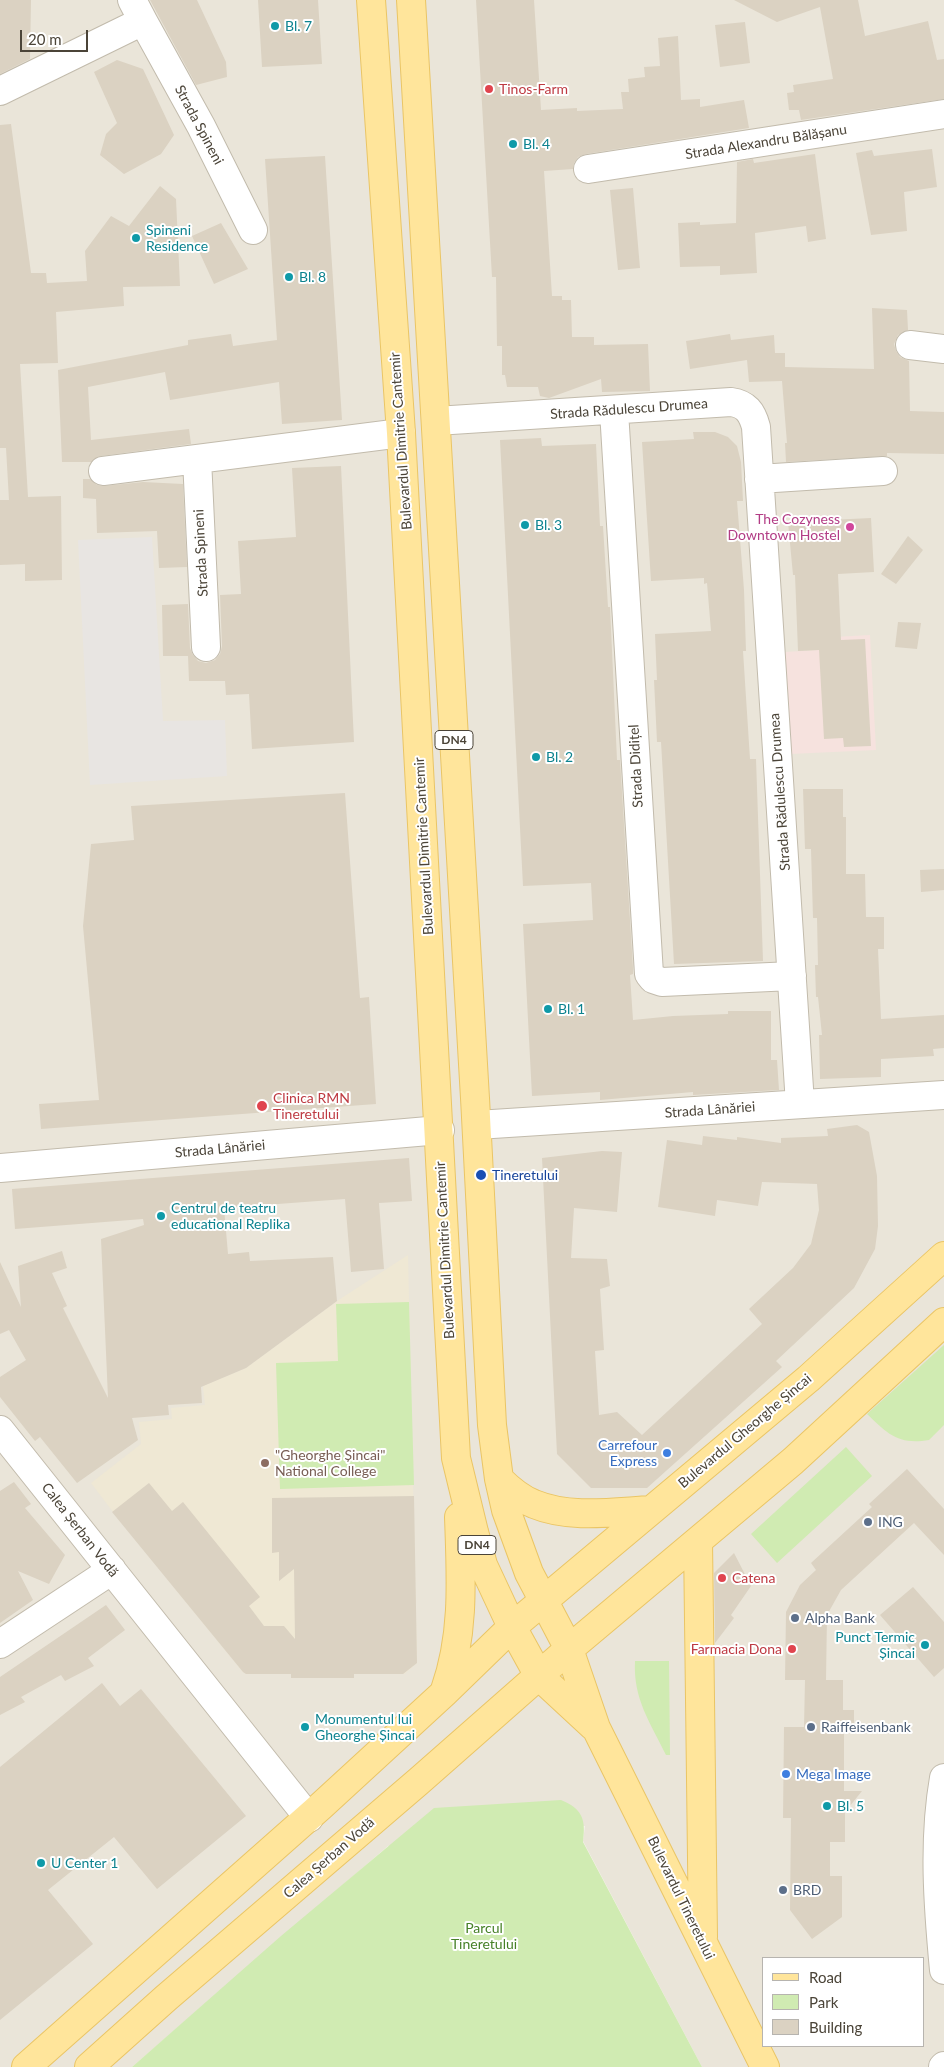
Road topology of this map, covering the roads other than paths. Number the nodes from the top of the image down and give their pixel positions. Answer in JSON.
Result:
{"nodes":[{"id":1,"x":372,"y":0,"type":"edge"},
{"id":2,"x":411,"y":0,"type":"edge"},
{"id":3,"x":137,"y":10,"type":"edge"},
{"id":4,"x":0,"y":91,"type":"edge"},
{"id":5,"x":944,"y":114,"type":"edge"},
{"id":6,"x":588,"y":169,"type":"dead end"},
{"id":7,"x":253,"y":230,"type":"dead end"},
{"id":8,"x":910,"y":346,"type":"dead end"},
{"id":9,"x":944,"y":349,"type":"edge"},
{"id":10,"x":614,"y":410,"type":"junction"},
{"id":11,"x":436,"y":421,"type":"junction"},
{"id":12,"x":401,"y":433,"type":"junction"},
{"id":13,"x":197,"y":459,"type":"junction"},
{"id":14,"x":103,"y":471,"type":"dead end"},
{"id":15,"x":883,"y":471,"type":"dead end"},
{"id":16,"x":759,"y":479,"type":"junction"},
{"id":17,"x":206,"y":647,"type":"dead end"},
{"id":18,"x":792,"y":976,"type":"junction"},
{"id":19,"x":944,"y":1095,"type":"edge"},
{"id":20,"x":800,"y":1104,"type":"junction"},
{"id":21,"x":476,"y":1125,"type":"junction"},
{"id":22,"x":440,"y":1130,"type":"junction"},
{"id":23,"x":0,"y":1168,"type":"edge"},
{"id":24,"x":944,"y":1256,"type":"edge"},
{"id":25,"x":944,"y":1322,"type":"edge"},
{"id":26,"x":0,"y":1430,"type":"edge"},
{"id":27,"x":456,"y":1458,"type":"junction"},
{"id":28,"x":499,"y":1479,"type":"junction"},
{"id":29,"x":651,"y":1510,"type":"junction"},
{"id":30,"x":698,"y":1541,"type":"junction"},
{"id":31,"x":112,"y":1570,"type":"junction"},
{"id":32,"x":542,"y":1601,"type":"junction"},
{"id":33,"x":512,"y":1627,"type":"junction"},
{"id":34,"x":0,"y":1644,"type":"edge"},
{"id":35,"x":569,"y":1649,"type":"junction"},
{"id":36,"x":539,"y":1676,"type":"junction"},
{"id":37,"x":444,"y":1693,"type":"junction"},
{"id":38,"x":596,"y":1728,"type":"junction"},
{"id":39,"x":944,"y":1778,"type":"edge"},
{"id":40,"x":309,"y":1818,"type":"junction"},
{"id":41,"x":703,"y":1943,"type":"junction"},
{"id":42,"x":944,"y":1970,"type":"edge"},
{"id":43,"x":26,"y":2067,"type":"edge"},
{"id":44,"x":89,"y":2067,"type":"edge"},
{"id":45,"x":765,"y":2067,"type":"edge"}],
"edges":[{"from":1,"to":12,"type":"main road","name":"Bulevardul Dimitrie Cantemir","number":"DN4"},
{"from":2,"to":11,"type":"main road","number":"DN4"},
{"from":3,"to":4,"type":"street"},
{"from":3,"to":7,"type":"street","name":"Strada Spineni"},
{"from":5,"to":6,"type":"street","name":"Strada Alexandru Bălășanu"},
{"from":8,"to":9,"type":"street"},
{"from":10,"to":11,"type":"street","name":"Strada Rădulescu Drumea"},
{"from":10,"to":16,"type":"street","name":"Strada Rădulescu Drumea"},
{"from":10,"to":18,"type":"street","name":"Strada Didițel"},
{"from":11,"to":21,"type":"main road","number":"DN4"},
{"from":12,"to":13,"type":"street"},
{"from":12,"to":22,"type":"main road","name":"Bulevardul Dimitrie Cantemir","number":"DN4"},
{"from":13,"to":14,"type":"street"},
{"from":13,"to":17,"type":"street","name":"Strada Spineni"},
{"from":15,"to":16,"type":"street"},
{"from":16,"to":18,"type":"street","name":"Strada Rădulescu Drumea"},
{"from":18,"to":20,"type":"street","name":"Strada Rădulescu Drumea"},
{"from":19,"to":20,"type":"street","name":"Strada Lânăriei"},
{"from":20,"to":21,"type":"street","name":"Strada Lânăriei"},
{"from":21,"to":28,"type":"main road","number":"DN4"},
{"from":22,"to":23,"type":"street","name":"Strada Lânăriei"},
{"from":22,"to":27,"type":"main road","name":"Bulevardul Dimitrie Cantemir","number":"DN4"},
{"from":24,"to":29,"type":"main road","name":"Bulevardul Gheorghe Șincai"},
{"from":25,"to":30,"type":"main road"},
{"from":26,"to":31,"type":"street","name":"Calea Șerban Vodă"},
{"from":27,"to":33,"type":"main road","name":"Bulevardul Dimitrie Cantemir","number":"DN4"},
{"from":27,"to":37,"type":"main road"},
{"from":28,"to":29,"type":"main road"},
{"from":28,"to":32,"type":"main road","number":"DN4"},
{"from":29,"to":32,"type":"main road","name":"Bulevardul Gheorghe Șincai"},
{"from":30,"to":35,"type":"main road"},
{"from":30,"to":41,"type":"main road"},
{"from":31,"to":34,"type":"street"},
{"from":31,"to":40,"type":"street","name":"Calea Șerban Vodă"},
{"from":32,"to":33,"type":"main road"},
{"from":32,"to":35,"type":"main road","number":"DN4"},
{"from":33,"to":36,"type":"main road","name":"Bulevardul Dimitrie Cantemir","number":"DN4"},
{"from":33,"to":37,"type":"main road"},
{"from":35,"to":36,"type":"main road","name":"Calea Șerban Vodă"},
{"from":35,"to":38,"type":"main road","name":"Bulevardul Tineretului"},
{"from":36,"to":38,"type":"main road","name":"Bulevardul Tineretului"},
{"from":36,"to":44,"type":"main road","name":"Calea Șerban Vodă"},
{"from":37,"to":40,"type":"main road"},
{"from":38,"to":41,"type":"main road","name":"Bulevardul Tineretului"},
{"from":39,"to":42,"type":"street"},
{"from":40,"to":43,"type":"main road"},
{"from":41,"to":45,"type":"main road","name":"Bulevardul Tineretului"}]}
